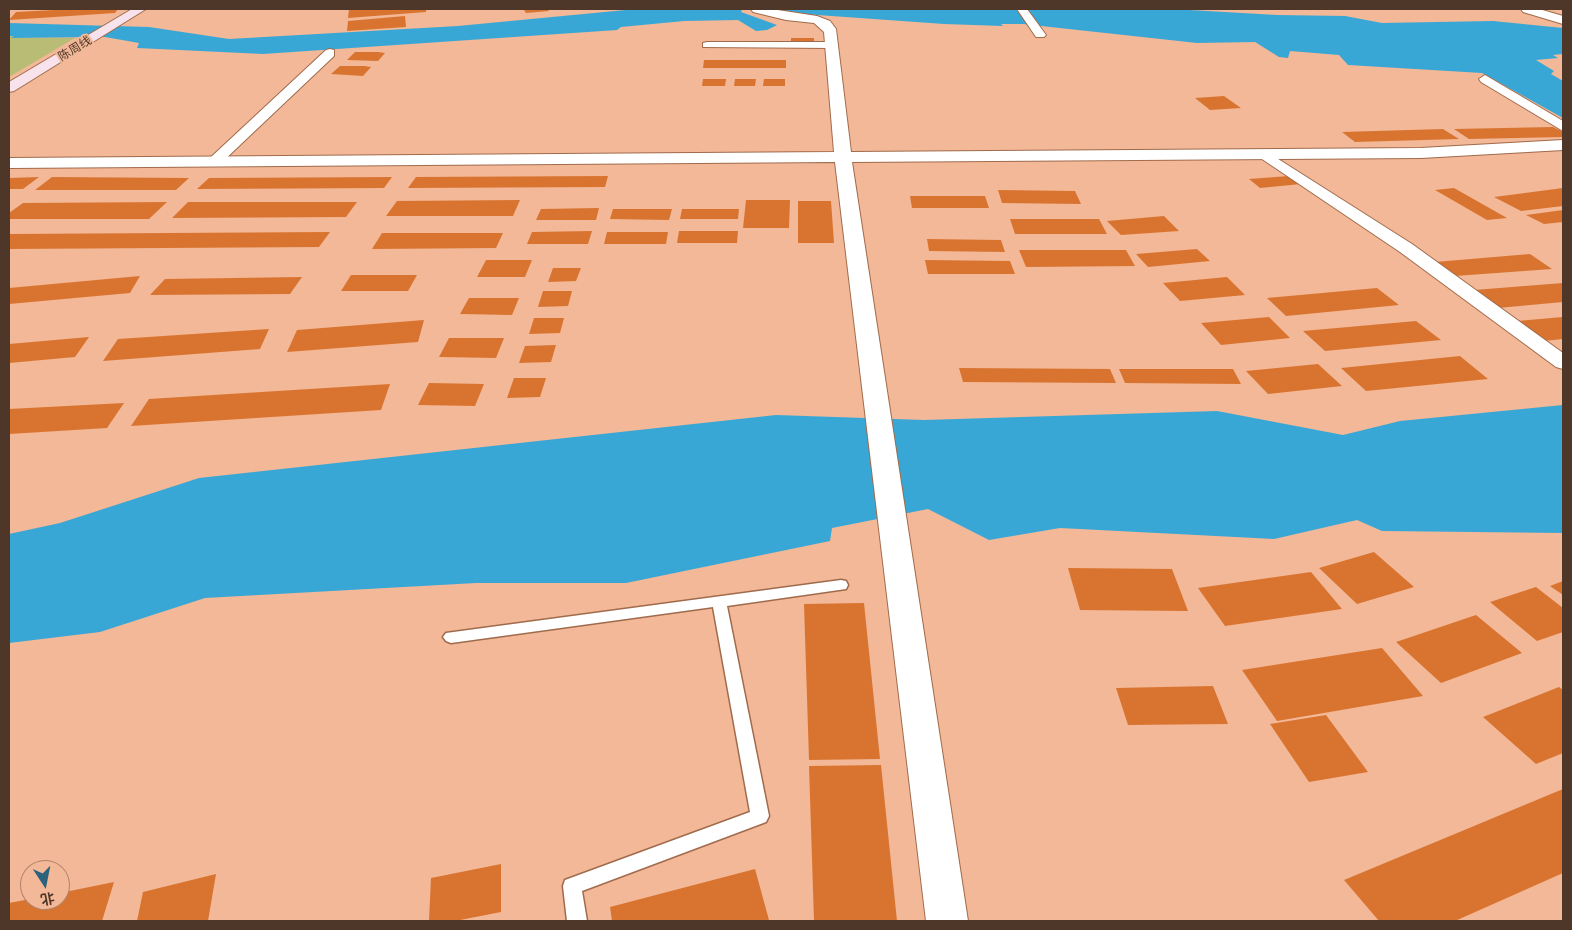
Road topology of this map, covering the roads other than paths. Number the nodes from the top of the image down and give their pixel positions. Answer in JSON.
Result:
{"nodes":[{"id":1,"x":140,"y":9,"type":"edge"},
{"id":2,"x":758,"y":9,"type":"edge"},
{"id":3,"x":1022,"y":9,"type":"edge"},
{"id":4,"x":1527,"y":9,"type":"edge"},
{"id":5,"x":1560,"y":19,"type":"edge"},
{"id":6,"x":1040,"y":35,"type":"dead end"},
{"id":7,"x":707,"y":45,"type":"dead end"},
{"id":8,"x":832,"y":45,"type":"junction"},
{"id":9,"x":330,"y":54,"type":"dead end"},
{"id":10,"x":1485,"y":79,"type":"dead end"},
{"id":11,"x":9,"y":88,"type":"edge"},
{"id":12,"x":1563,"y":127,"type":"edge"},
{"id":13,"x":1563,"y":145,"type":"edge"},
{"id":14,"x":1264,"y":154,"type":"junction"},
{"id":15,"x":843,"y":157,"type":"junction"},
{"id":16,"x":215,"y":161,"type":"junction"},
{"id":17,"x":9,"y":163,"type":"edge"},
{"id":18,"x":1563,"y":363,"type":"edge"},
{"id":19,"x":841,"y":585,"type":"dead end"},
{"id":20,"x":719,"y":601,"type":"junction"},
{"id":21,"x":451,"y":637,"type":"dead end"},
{"id":22,"x":576,"y":921,"type":"edge"},
{"id":23,"x":947,"y":921,"type":"edge"}],
"edges":[{"from":1,"to":11,"type":"main road","name":"陈周线"},
{"from":2,"to":8,"type":"street"},
{"from":3,"to":6,"type":"street"},
{"from":4,"to":5,"type":"street"},
{"from":7,"to":8,"type":"street"},
{"from":8,"to":15,"type":"street"},
{"from":9,"to":16,"type":"street"},
{"from":10,"to":12,"type":"street"},
{"from":13,"to":14,"type":"street"},
{"from":14,"to":15,"type":"street"},
{"from":14,"to":18,"type":"street"},
{"from":15,"to":16,"type":"street"},
{"from":15,"to":23,"type":"street"},
{"from":16,"to":17,"type":"street"},
{"from":19,"to":20,"type":"lane"},
{"from":20,"to":21,"type":"lane"},
{"from":20,"to":22,"type":"lane"}]}
